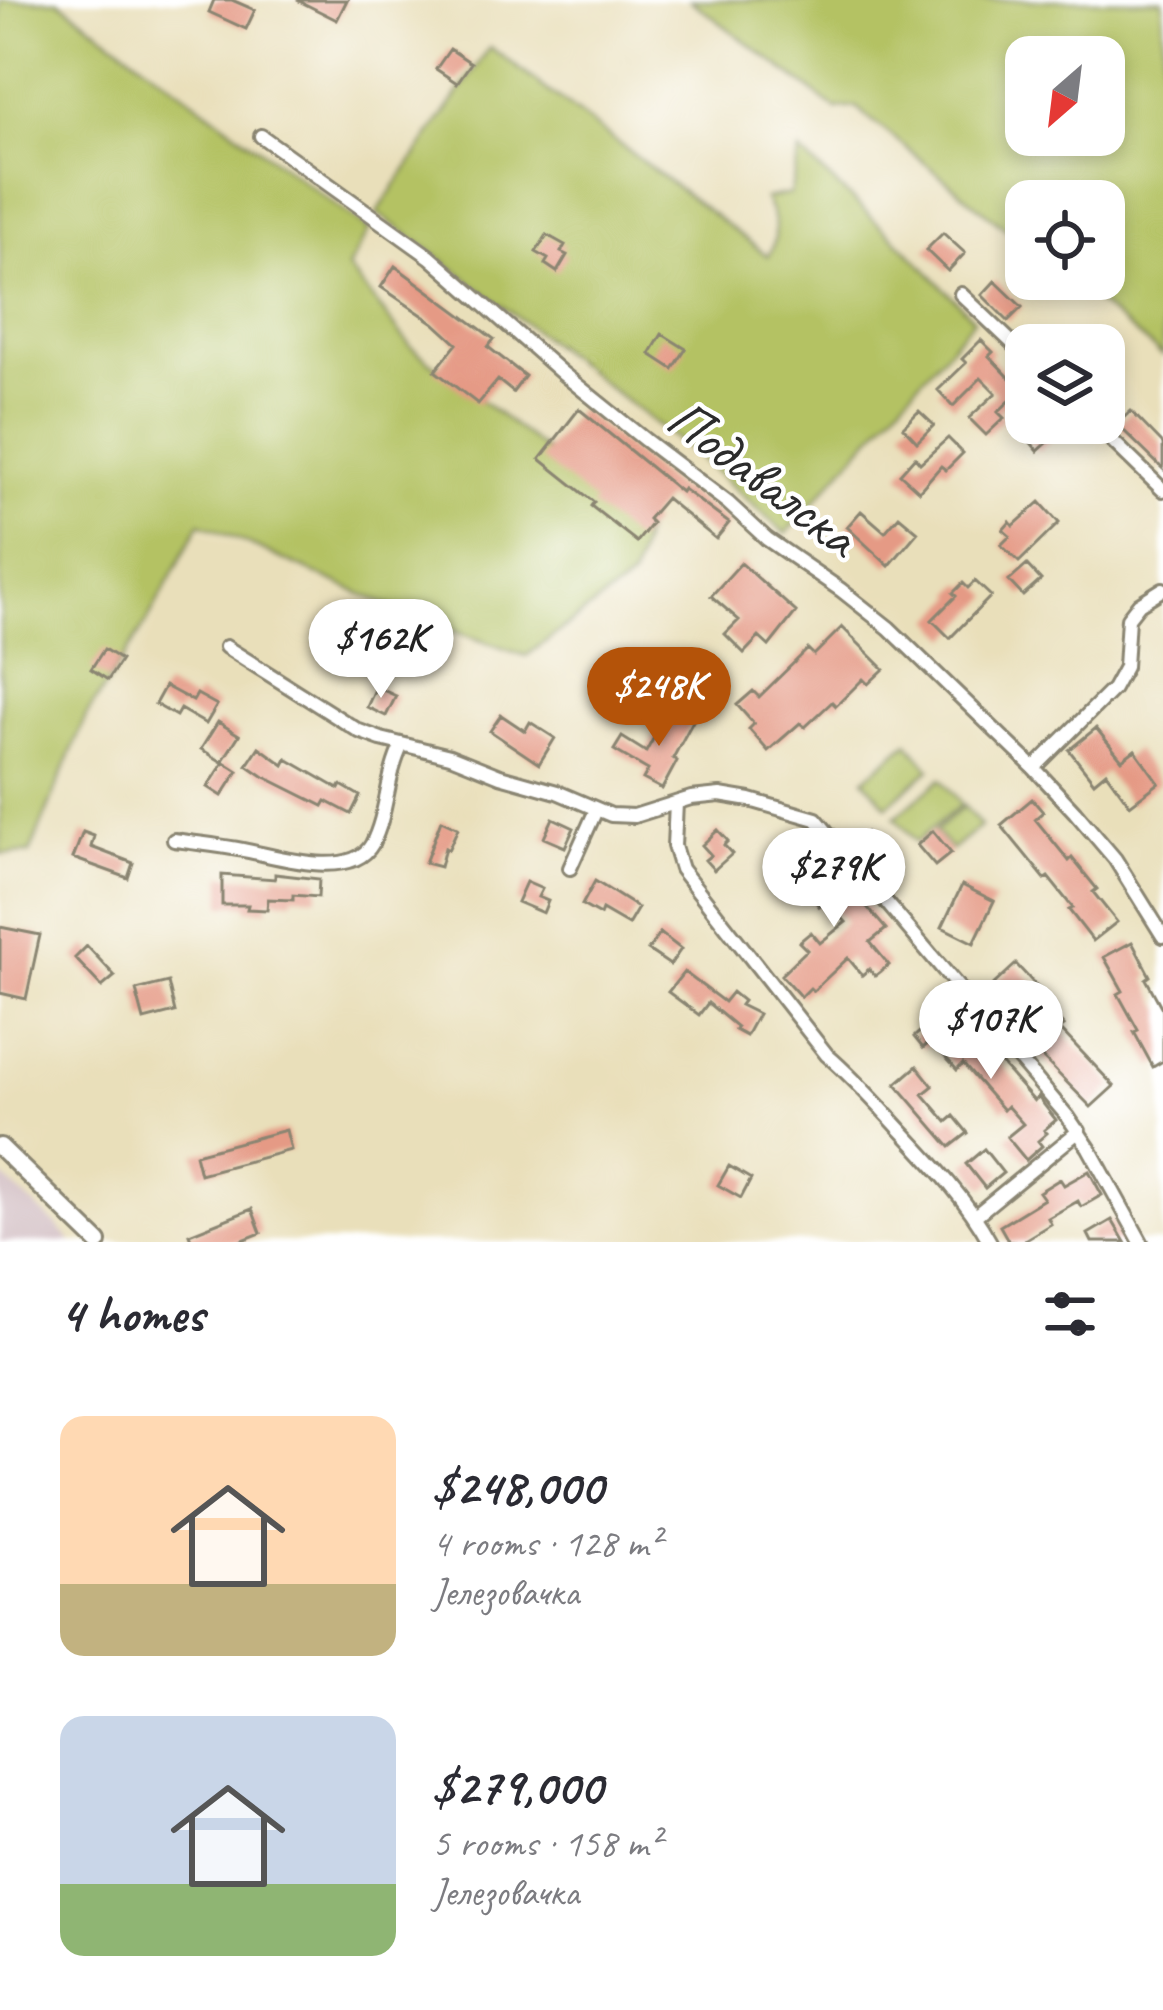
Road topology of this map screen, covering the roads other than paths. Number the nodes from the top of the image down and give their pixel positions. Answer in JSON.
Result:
{"nodes":[{"id":1,"x":261,"y":136,"type":"dead end"},
{"id":2,"x":962,"y":294,"type":"dead end"},
{"id":3,"x":1005,"y":336,"type":"edge"},
{"id":4,"x":1116,"y":444,"type":"edge"},
{"id":5,"x":1163,"y":490,"type":"edge"},
{"id":6,"x":1163,"y":589,"type":"edge"},
{"id":7,"x":226,"y":647,"type":"dead end"},
{"id":8,"x":402,"y":745,"type":"junction"},
{"id":9,"x":1034,"y":768,"type":"junction"},
{"id":10,"x":676,"y":803,"type":"junction"},
{"id":11,"x":596,"y":810,"type":"junction"},
{"id":12,"x":174,"y":840,"type":"dead end"},
{"id":13,"x":570,"y":868,"type":"dead end"},
{"id":14,"x":1163,"y":936,"type":"edge"},
{"id":15,"x":1079,"y":1131,"type":"junction"},
{"id":16,"x":0,"y":1147,"type":"edge"},
{"id":17,"x":975,"y":1216,"type":"junction"},
{"id":18,"x":98,"y":1242,"type":"edge"},
{"id":19,"x":990,"y":1242,"type":"edge"},
{"id":20,"x":1141,"y":1242,"type":"edge"}],
"edges":[{"from":1,"to":9,"type":"street","name":"Подавалска"},
{"from":2,"to":3,"type":"street"},
{"from":4,"to":5,"type":"street"},
{"from":6,"to":9,"type":"street"},
{"from":7,"to":8,"type":"street"},
{"from":8,"to":11,"type":"street"},
{"from":8,"to":12,"type":"street"},
{"from":9,"to":14,"type":"street","name":"Подавалска"},
{"from":10,"to":11,"type":"street"},
{"from":10,"to":15,"type":"street"},
{"from":10,"to":17,"type":"street"},
{"from":11,"to":13,"type":"street"},
{"from":15,"to":17,"type":"street"},
{"from":15,"to":20,"type":"street"},
{"from":16,"to":18,"type":"main road"},
{"from":17,"to":19,"type":"street"}]}
